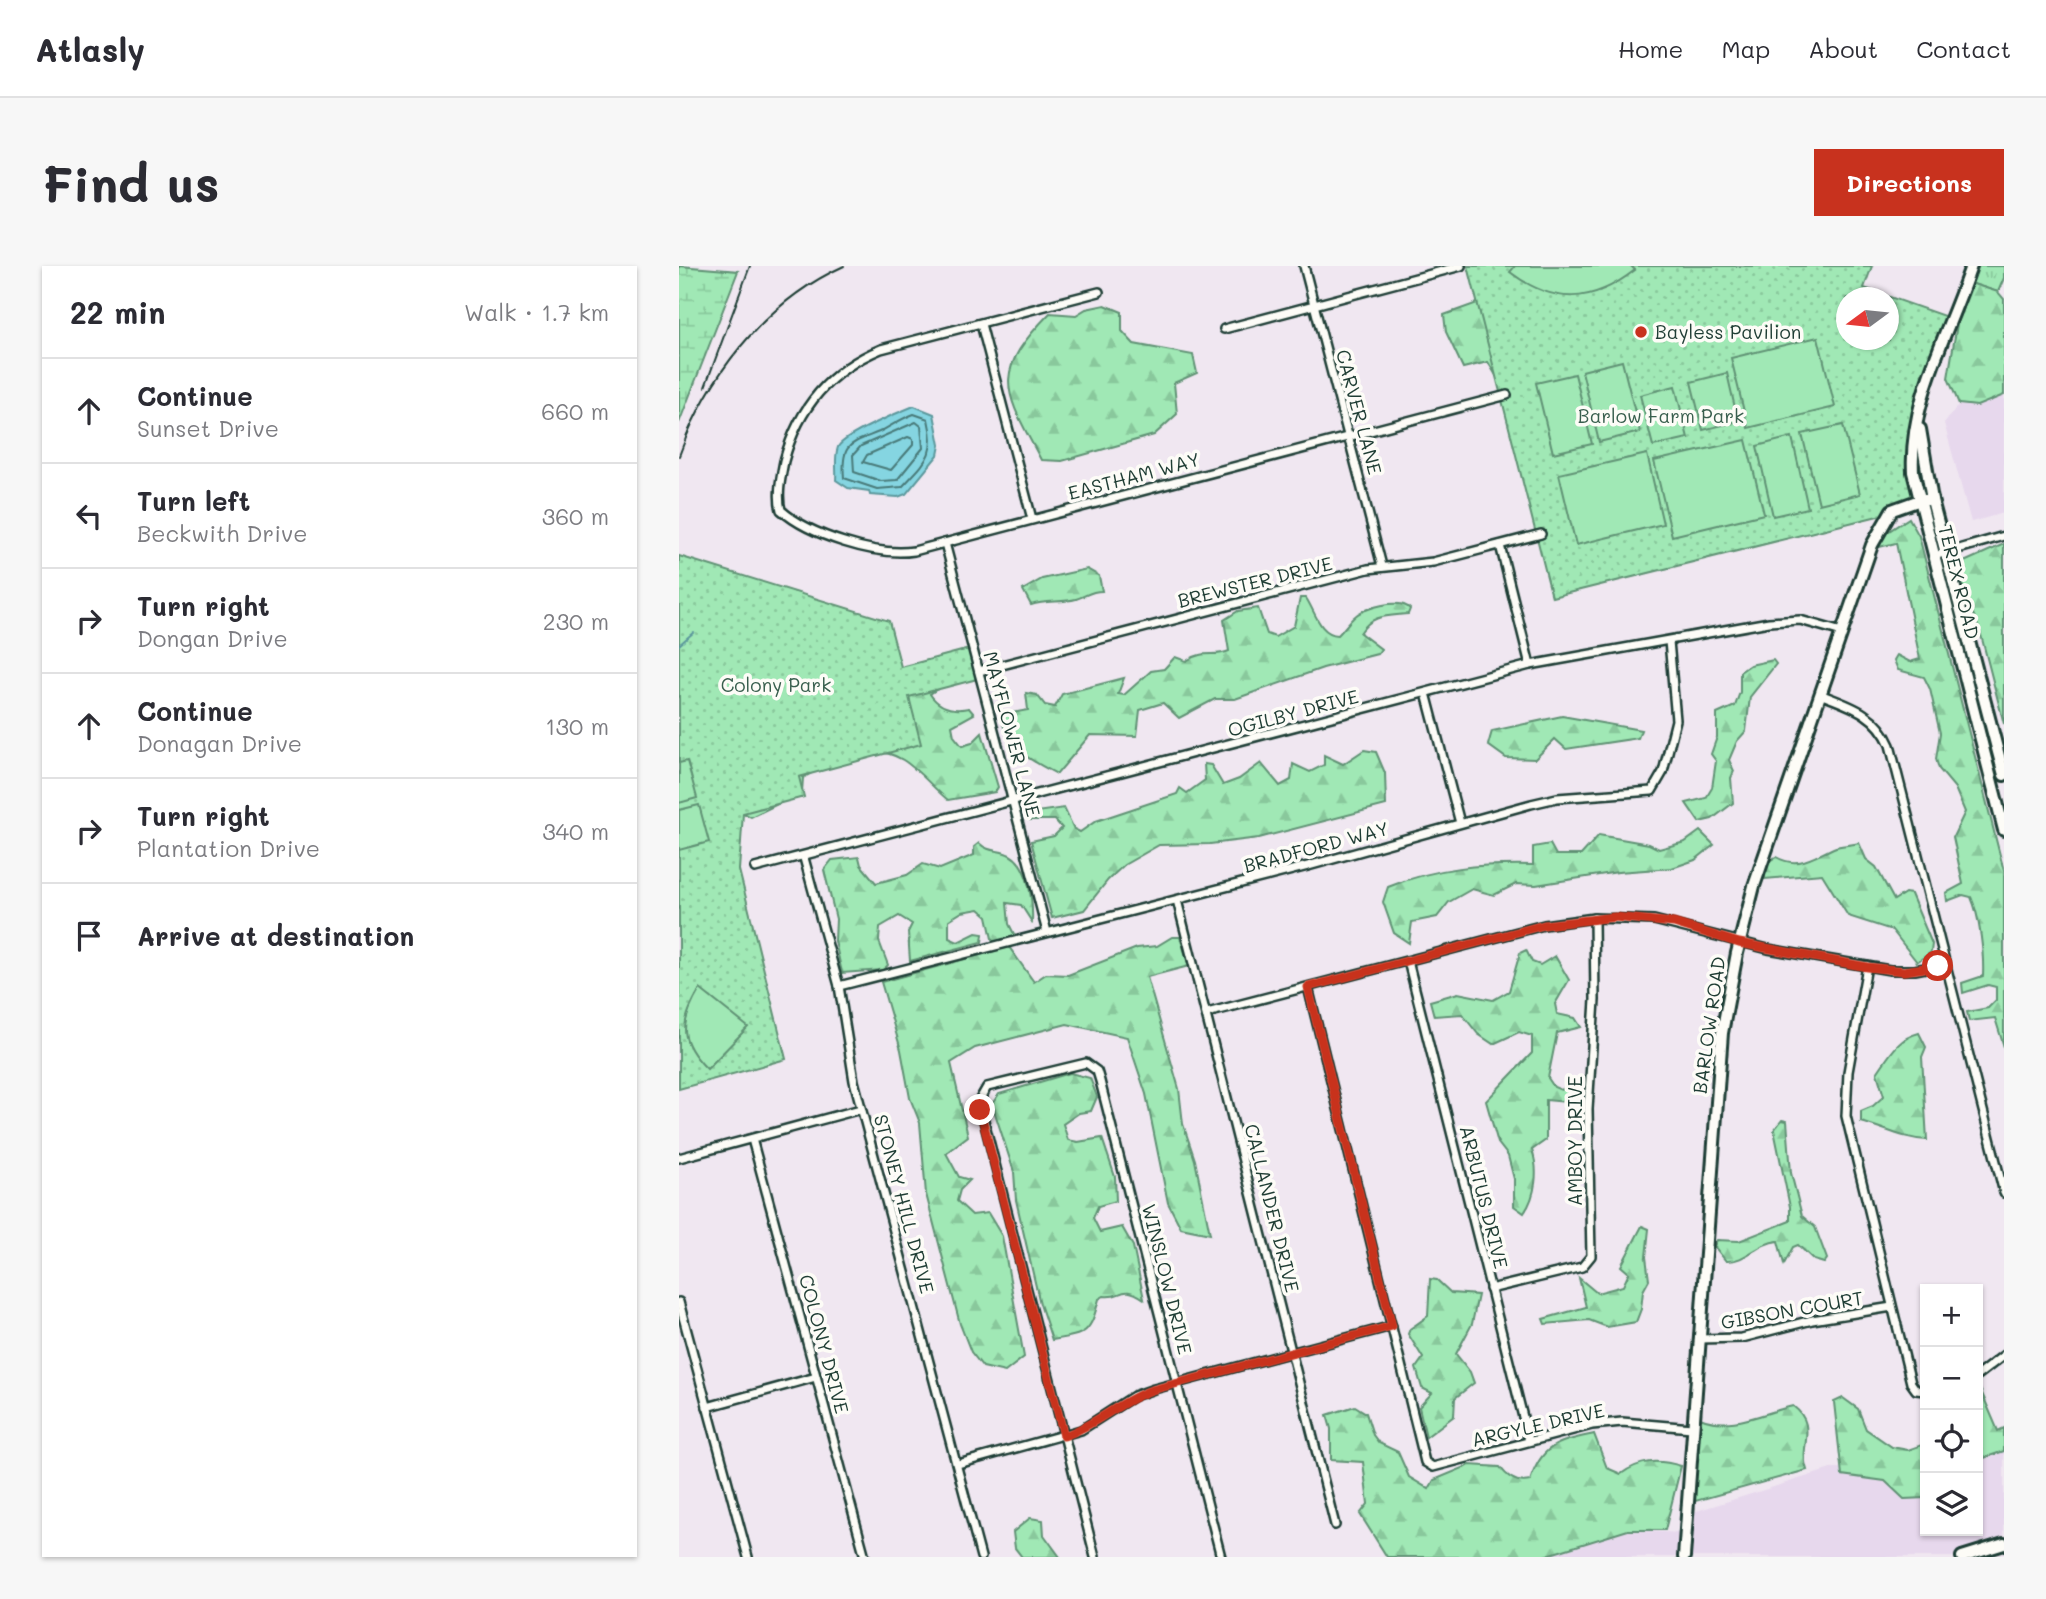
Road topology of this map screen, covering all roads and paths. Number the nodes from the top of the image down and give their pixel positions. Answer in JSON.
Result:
{"nodes":[{"id":1,"x":1304,"y":266,"type":"edge"},
{"id":2,"x":1461,"y":266,"type":"edge"},
{"id":3,"x":1971,"y":266,"type":"edge"},
{"id":4,"x":1099,"y":292,"type":"dead end"},
{"id":5,"x":1315,"y":306,"type":"junction"},
{"id":6,"x":981,"y":324,"type":"junction"},
{"id":7,"x":1224,"y":329,"type":"dead end"},
{"id":8,"x":1507,"y":395,"type":"dead end"},
{"id":9,"x":1920,"y":412,"type":"junction"},
{"id":10,"x":1348,"y":436,"type":"junction"},
{"id":11,"x":1933,"y":500,"type":"junction"},
{"id":12,"x":1921,"y":503,"type":"junction"},
{"id":13,"x":1032,"y":519,"type":"junction"},
{"id":14,"x":1541,"y":534,"type":"dead end"},
{"id":15,"x":2004,"y":536,"type":"edge"},
{"id":16,"x":945,"y":543,"type":"junction"},
{"id":17,"x":1500,"y":545,"type":"junction"},
{"id":18,"x":1947,"y":552,"type":"junction"},
{"id":19,"x":1934,"y":556,"type":"junction"},
{"id":20,"x":1382,"y":566,"type":"junction"},
{"id":21,"x":1842,"y":632,"type":"junction"},
{"id":22,"x":1669,"y":640,"type":"junction"},
{"id":23,"x":1530,"y":665,"type":"junction"},
{"id":24,"x":979,"y":671,"type":"junction"},
{"id":25,"x":1426,"y":693,"type":"junction"},
{"id":26,"x":1822,"y":695,"type":"junction"},
{"id":27,"x":2004,"y":775,"type":"edge"},
{"id":28,"x":1013,"y":801,"type":"junction"},
{"id":29,"x":1460,"y":823,"type":"junction"},
{"id":30,"x":2004,"y":831,"type":"edge"},
{"id":31,"x":804,"y":858,"type":"junction"},
{"id":32,"x":755,"y":868,"type":"dead end"},
{"id":33,"x":1177,"y":900,"type":"junction"},
{"id":34,"x":1594,"y":918,"type":"junction"},
{"id":35,"x":1047,"y":932,"type":"junction"},
{"id":36,"x":1739,"y":943,"type":"junction"},
{"id":37,"x":1408,"y":961,"type":"junction"},
{"id":38,"x":1946,"y":964,"type":"junction"},
{"id":39,"x":1867,"y":967,"type":"junction"},
{"id":40,"x":839,"y":986,"type":"junction"},
{"id":41,"x":1308,"y":987,"type":"junction"},
{"id":42,"x":1207,"y":1013,"type":"junction"},
{"id":43,"x":862,"y":1109,"type":"junction"},
{"id":44,"x":752,"y":1139,"type":"junction"},
{"id":45,"x":679,"y":1158,"type":"edge"},
{"id":46,"x":2004,"y":1192,"type":"edge"},
{"id":47,"x":1490,"y":1289,"type":"junction"},
{"id":48,"x":679,"y":1302,"type":"edge"},
{"id":49,"x":1892,"y":1307,"type":"junction"},
{"id":50,"x":1392,"y":1326,"type":"junction"},
{"id":51,"x":1698,"y":1339,"type":"junction"},
{"id":52,"x":1292,"y":1354,"type":"junction"},
{"id":53,"x":2004,"y":1355,"type":"edge"},
{"id":54,"x":1983,"y":1370,"type":"edge"},
{"id":55,"x":816,"y":1377,"type":"junction"},
{"id":56,"x":1177,"y":1383,"type":"junction"},
{"id":57,"x":1920,"y":1390,"type":"edge"},
{"id":58,"x":707,"y":1407,"type":"junction"},
{"id":59,"x":1692,"y":1428,"type":"junction"},
{"id":60,"x":1064,"y":1436,"type":"junction"},
{"id":61,"x":1529,"y":1441,"type":"junction"},
{"id":62,"x":958,"y":1464,"type":"junction"},
{"id":63,"x":1335,"y":1525,"type":"dead end"},
{"id":64,"x":2004,"y":1544,"type":"edge"},
{"id":65,"x":748,"y":1557,"type":"edge"},
{"id":66,"x":865,"y":1557,"type":"edge"},
{"id":67,"x":981,"y":1557,"type":"edge"},
{"id":68,"x":1094,"y":1557,"type":"edge"},
{"id":69,"x":1221,"y":1557,"type":"edge"},
{"id":70,"x":1684,"y":1557,"type":"edge"},
{"id":71,"x":1962,"y":1557,"type":"edge"}],
"edges":[{"from":1,"to":5,"type":"street","name":"CARVER LANE"},
{"from":2,"to":5,"type":"street"},
{"from":3,"to":9,"type":"street"},
{"from":4,"to":6,"type":"street"},
{"from":5,"to":7,"type":"street"},
{"from":5,"to":10,"type":"street","name":"CARVER LANE"},
{"from":6,"to":13,"type":"street"},
{"from":6,"to":16,"type":"street","name":"EASTHAM WAY"},
{"from":8,"to":10,"type":"street","name":"EASTHAM WAY"},
{"from":9,"to":11,"type":"street"},
{"from":9,"to":12,"type":"street"},
{"from":10,"to":13,"type":"street","name":"EASTHAM WAY"},
{"from":10,"to":20,"type":"street","name":"CARVER LANE"},
{"from":11,"to":12,"type":"street","name":"BARLOW ROAD"},
{"from":11,"to":18,"type":"street","name":"TEREX ROAD"},
{"from":12,"to":19,"type":"street","name":"TEREX ROAD"},
{"from":12,"to":21,"type":"street","name":"BARLOW ROAD"},
{"from":13,"to":16,"type":"street","name":"EASTHAM WAY"},
{"from":14,"to":17,"type":"street","name":"BREWSTER DRIVE"},
{"from":15,"to":18,"type":"street"},
{"from":16,"to":24,"type":"street","name":"MAYFLOWER LANE"},
{"from":17,"to":20,"type":"street","name":"BREWSTER DRIVE"},
{"from":17,"to":23,"type":"street"},
{"from":18,"to":19,"type":"street"},
{"from":18,"to":27,"type":"street","name":"TEREX ROAD"},
{"from":19,"to":30,"type":"street","name":"TEREX ROAD"},
{"from":20,"to":24,"type":"street","name":"BREWSTER DRIVE"},
{"from":21,"to":22,"type":"street","name":"OGILBY DRIVE"},
{"from":21,"to":26,"type":"street","name":"BARLOW ROAD"},
{"from":22,"to":23,"type":"street","name":"OGILBY DRIVE"},
{"from":22,"to":29,"type":"street","name":"BRADFORD WAY"},
{"from":23,"to":25,"type":"street","name":"OGILBY DRIVE"},
{"from":24,"to":28,"type":"street","name":"MAYFLOWER LANE"},
{"from":25,"to":28,"type":"street","name":"OGILBY DRIVE"},
{"from":25,"to":29,"type":"street"},
{"from":26,"to":36,"type":"street","name":"BARLOW ROAD"},
{"from":26,"to":38,"type":"street"},
{"from":28,"to":31,"type":"street","name":"OGILBY DRIVE"},
{"from":28,"to":35,"type":"street","name":"MAYFLOWER LANE"},
{"from":29,"to":33,"type":"street","name":"BRADFORD WAY"},
{"from":31,"to":32,"type":"street","name":"OGILBY DRIVE"},
{"from":31,"to":40,"type":"street","name":"STONEY HILL DRIVE"},
{"from":33,"to":35,"type":"street","name":"BRADFORD WAY"},
{"from":33,"to":42,"type":"street","name":"CALLANDER DRIVE"},
{"from":34,"to":36,"type":"street"},
{"from":34,"to":37,"type":"street"},
{"from":34,"to":47,"type":"street","name":"AMBOY DRIVE"},
{"from":35,"to":40,"type":"street","name":"BRADFORD WAY"},
{"from":36,"to":39,"type":"street"},
{"from":36,"to":51,"type":"street","name":"BARLOW ROAD"},
{"from":37,"to":41,"type":"street"},
{"from":37,"to":47,"type":"street","name":"ARBUTUS DRIVE"},
{"from":38,"to":39,"type":"street"},
{"from":38,"to":46,"type":"street"},
{"from":39,"to":49,"type":"street"},
{"from":40,"to":43,"type":"street","name":"STONEY HILL DRIVE"},
{"from":41,"to":42,"type":"street"},
{"from":41,"to":50,"type":"street"},
{"from":42,"to":52,"type":"street","name":"CALLANDER DRIVE"},
{"from":43,"to":44,"type":"street"},
{"from":43,"to":62,"type":"street","name":"STONEY HILL DRIVE"},
{"from":44,"to":45,"type":"street"},
{"from":44,"to":55,"type":"street","name":"COLONY DRIVE"},
{"from":47,"to":61,"type":"street","name":"ARBUTUS DRIVE"},
{"from":48,"to":58,"type":"street"},
{"from":49,"to":51,"type":"street","name":"GIBSON COURT"},
{"from":49,"to":57,"type":"street"},
{"from":50,"to":52,"type":"street"},
{"from":50,"to":61,"type":"street","name":"ARGYLE DRIVE"},
{"from":51,"to":59,"type":"street","name":"BARLOW ROAD"},
{"from":52,"to":56,"type":"street"},
{"from":52,"to":63,"type":"street","name":"CALLANDER DRIVE"},
{"from":53,"to":54,"type":"street"},
{"from":55,"to":58,"type":"street"},
{"from":55,"to":66,"type":"street","name":"COLONY DRIVE"},
{"from":56,"to":60,"type":"street"},
{"from":56,"to":60,"type":"street","name":"WINSLOW DRIVE"},
{"from":56,"to":69,"type":"street","name":"WINSLOW DRIVE"},
{"from":58,"to":65,"type":"street"},
{"from":59,"to":61,"type":"street","name":"ARGYLE DRIVE"},
{"from":59,"to":70,"type":"street","name":"BARLOW ROAD"},
{"from":60,"to":62,"type":"street"},
{"from":60,"to":68,"type":"street"},
{"from":62,"to":67,"type":"street","name":"STONEY HILL DRIVE"},
{"from":64,"to":71,"type":"street"}]}
